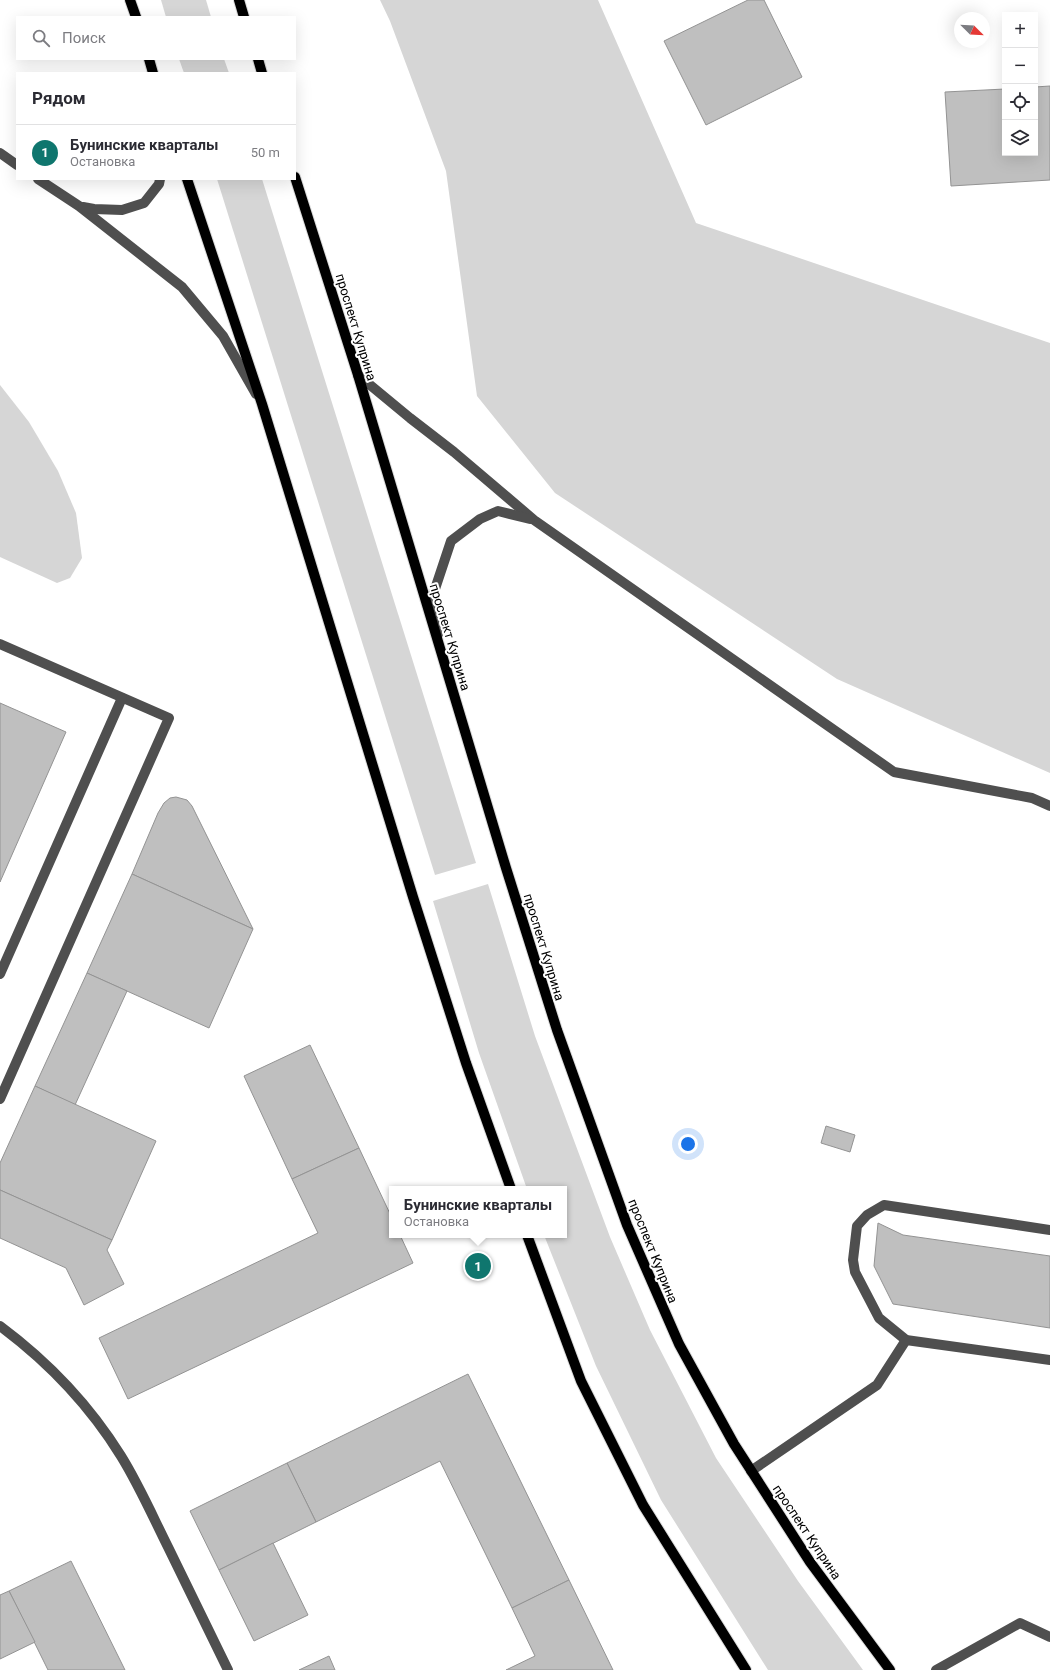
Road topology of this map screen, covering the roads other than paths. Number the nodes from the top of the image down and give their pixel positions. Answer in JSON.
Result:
{"nodes":[{"id":1,"x":130,"y":0,"type":"edge"},
{"id":2,"x":239,"y":0,"type":"edge"},
{"id":3,"x":136,"y":16,"type":"edge"},
{"id":4,"x":244,"y":16,"type":"edge"},
{"id":5,"x":149,"y":60,"type":"edge"},
{"id":6,"x":258,"y":60,"type":"edge"},
{"id":7,"x":153,"y":72,"type":"edge"},
{"id":8,"x":262,"y":72,"type":"edge"},
{"id":9,"x":0,"y":153,"type":"edge"},
{"id":10,"x":16,"y":164,"type":"edge"},
{"id":11,"x":40,"y":180,"type":"edge"},
{"id":12,"x":160,"y":180,"type":"edge"},
{"id":13,"x":187,"y":180,"type":"edge"},
{"id":14,"x":296,"y":180,"type":"edge"},
{"id":15,"x":79,"y":206,"type":"junction"},
{"id":16,"x":358,"y":375,"type":"junction"},
{"id":17,"x":262,"y":404,"type":"junction"},
{"id":18,"x":534,"y":520,"type":"junction"},
{"id":19,"x":0,"y":644,"type":"edge"},
{"id":20,"x":439,"y":646,"type":"junction"},
{"id":21,"x":122,"y":698,"type":"junction"},
{"id":22,"x":1050,"y":806,"type":"edge"},
{"id":23,"x":0,"y":974,"type":"edge"},
{"id":24,"x":0,"y":1099,"type":"edge"},
{"id":25,"x":510,"y":1186,"type":"edge"},
{"id":26,"x":1050,"y":1230,"type":"edge"},
{"id":27,"x":528,"y":1238,"type":"edge"},
{"id":28,"x":0,"y":1326,"type":"edge"},
{"id":29,"x":906,"y":1340,"type":"junction"},
{"id":30,"x":1050,"y":1360,"type":"edge"},
{"id":31,"x":751,"y":1471,"type":"junction"},
{"id":32,"x":1050,"y":1637,"type":"edge"},
{"id":33,"x":228,"y":1670,"type":"edge"},
{"id":34,"x":746,"y":1670,"type":"edge"},
{"id":35,"x":890,"y":1670,"type":"edge"},
{"id":36,"x":936,"y":1670,"type":"edge"}],
"edges":[{"from":1,"to":3,"type":"main road"},
{"from":2,"to":4,"type":"main road"},
{"from":5,"to":7,"type":"main road"},
{"from":6,"to":8,"type":"main road"},
{"from":9,"to":10,"type":"street"},
{"from":11,"to":15,"type":"street"},
{"from":12,"to":15,"type":"street"},
{"from":13,"to":17,"type":"main road"},
{"from":14,"to":16,"type":"main road","name":"проспект Куприна"},
{"from":15,"to":17,"type":"street"},
{"from":16,"to":18,"type":"street"},
{"from":16,"to":20,"type":"main road","name":"проспект Куприна"},
{"from":17,"to":25,"type":"main road"},
{"from":18,"to":20,"type":"street"},
{"from":18,"to":22,"type":"street"},
{"from":19,"to":21,"type":"street"},
{"from":20,"to":31,"type":"main road","name":"проспект Куприна"},
{"from":21,"to":23,"type":"street"},
{"from":21,"to":24,"type":"street"},
{"from":26,"to":29,"type":"street"},
{"from":27,"to":34,"type":"main road"},
{"from":28,"to":33,"type":"street"},
{"from":29,"to":30,"type":"street"},
{"from":29,"to":31,"type":"street"},
{"from":31,"to":35,"type":"main road","name":"проспект Куприна"},
{"from":32,"to":36,"type":"street"}]}
